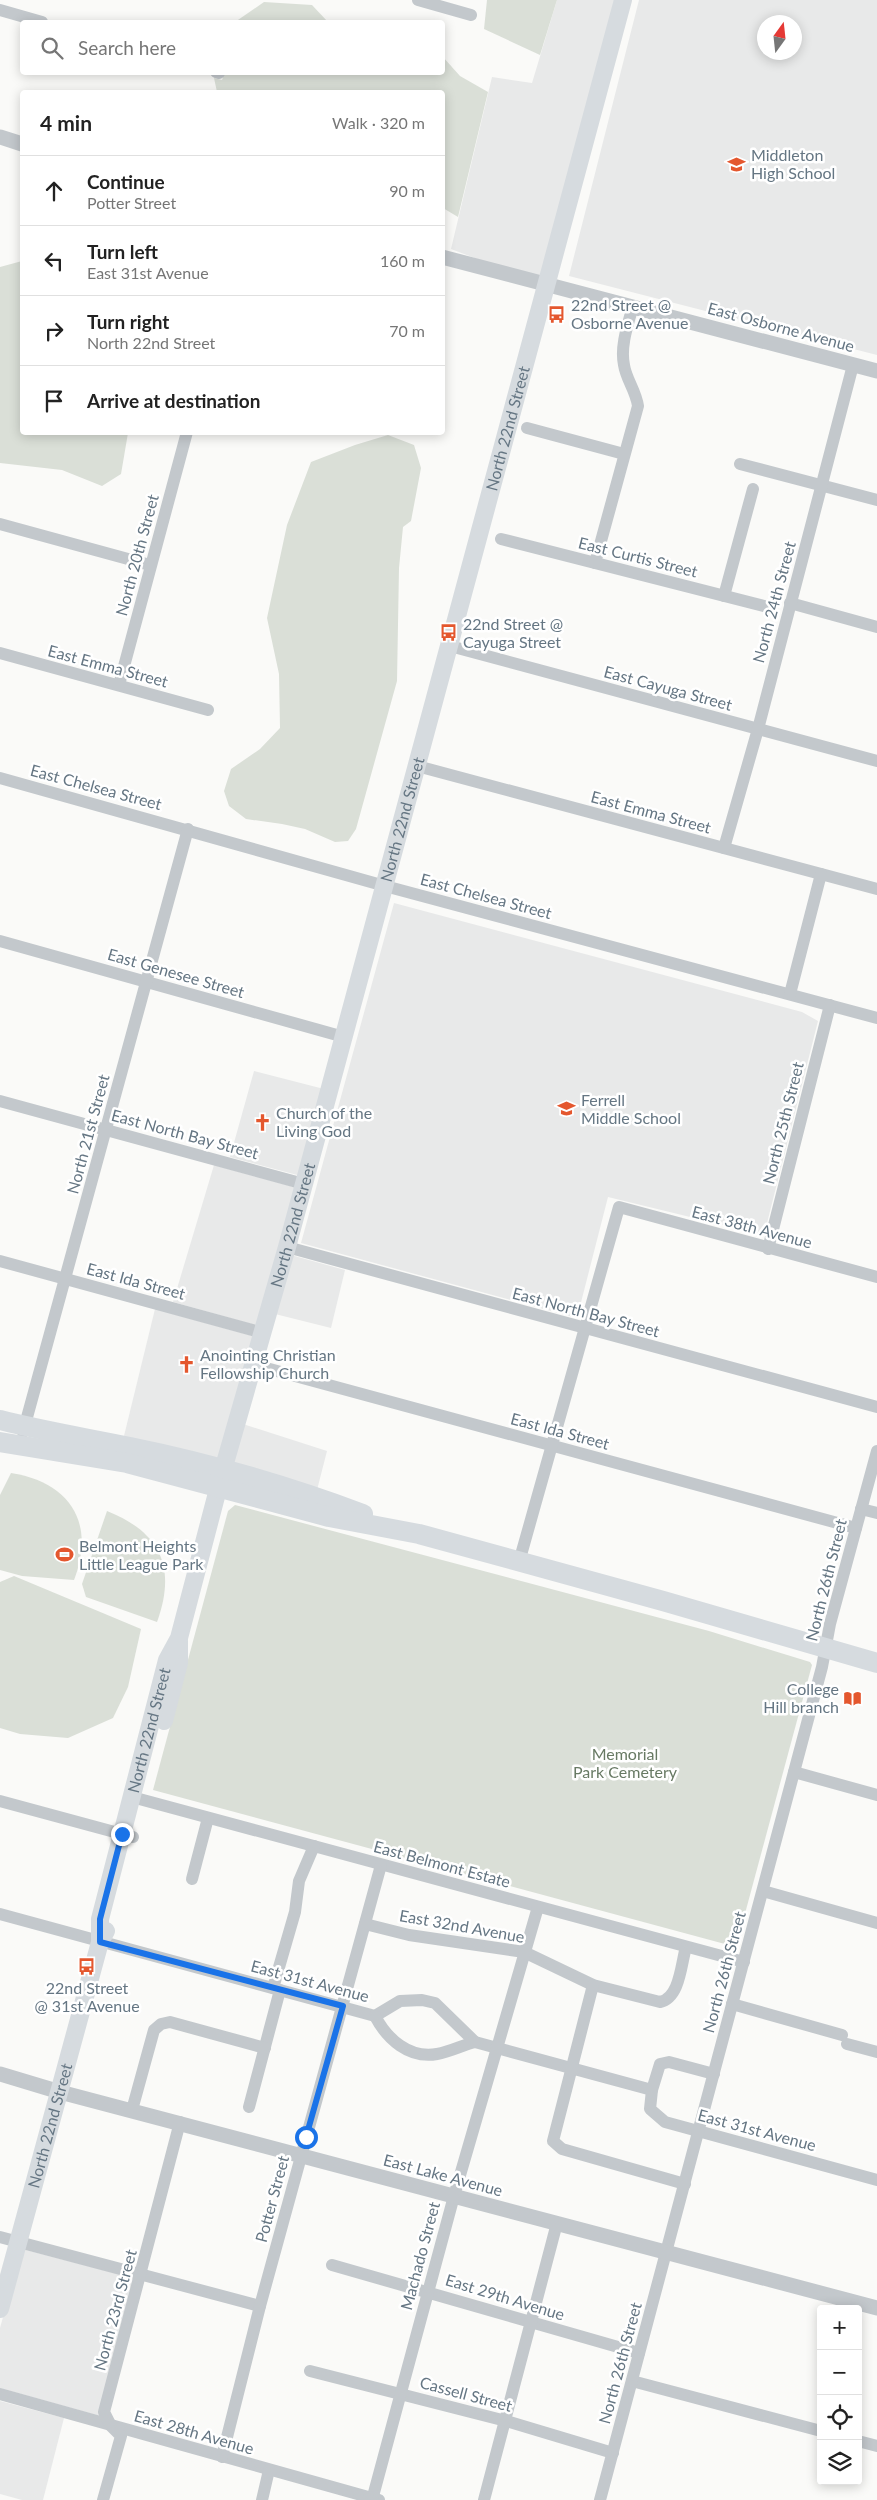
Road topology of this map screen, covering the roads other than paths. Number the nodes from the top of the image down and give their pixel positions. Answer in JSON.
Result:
{"nodes":[{"id":1,"x":418,"y":0,"type":"edge"},
{"id":2,"x":623,"y":0,"type":"edge"},
{"id":3,"x":0,"y":10,"type":"edge"},
{"id":4,"x":470,"y":15,"type":"dead end"},
{"id":5,"x":35,"y":20,"type":"edge"},
{"id":6,"x":0,"y":138,"type":"edge"},
{"id":7,"x":20,"y":143,"type":"edge"},
{"id":8,"x":445,"y":258,"type":"edge"},
{"id":9,"x":547,"y":284,"type":"junction"},
{"id":10,"x":633,"y":306,"type":"junction"},
{"id":11,"x":853,"y":365,"type":"junction"},
{"id":12,"x":877,"y":371,"type":"edge"},
{"id":13,"x":527,"y":428,"type":"dead end"},
{"id":14,"x":186,"y":435,"type":"edge"},
{"id":15,"x":624,"y":454,"type":"junction"},
{"id":16,"x":740,"y":464,"type":"dead end"},
{"id":17,"x":822,"y":484,"type":"junction"},
{"id":18,"x":753,"y":489,"type":"dead end"},
{"id":19,"x":877,"y":500,"type":"edge"},
{"id":20,"x":0,"y":524,"type":"edge"},
{"id":21,"x":500,"y":539,"type":"dead end"},
{"id":22,"x":594,"y":563,"type":"junction"},
{"id":23,"x":150,"y":565,"type":"junction"},
{"id":24,"x":724,"y":596,"type":"junction"},
{"id":25,"x":790,"y":603,"type":"junction"},
{"id":26,"x":768,"y":607,"type":"dead end"},
{"id":27,"x":877,"y":627,"type":"edge"},
{"id":28,"x":450,"y":646,"type":"junction"},
{"id":29,"x":0,"y":653,"type":"edge"},
{"id":30,"x":119,"y":685,"type":"junction"},
{"id":31,"x":208,"y":710,"type":"dead end"},
{"id":32,"x":758,"y":729,"type":"junction"},
{"id":33,"x":877,"y":761,"type":"edge"},
{"id":34,"x":417,"y":766,"type":"junction"},
{"id":35,"x":0,"y":778,"type":"edge"},
{"id":36,"x":188,"y":829,"type":"junction"},
{"id":37,"x":724,"y":848,"type":"junction"},
{"id":38,"x":821,"y":874,"type":"junction"},
{"id":39,"x":385,"y":886,"type":"junction"},
{"id":40,"x":877,"y":890,"type":"edge"},
{"id":41,"x":0,"y":941,"type":"edge"},
{"id":42,"x":146,"y":981,"type":"junction"},
{"id":43,"x":790,"y":994,"type":"junction"},
{"id":44,"x":830,"y":1005,"type":"junction"},
{"id":45,"x":877,"y":1018,"type":"edge"},
{"id":46,"x":344,"y":1037,"type":"junction"},
{"id":47,"x":0,"y":1101,"type":"edge"},
{"id":48,"x":106,"y":1130,"type":"junction"},
{"id":49,"x":304,"y":1184,"type":"junction"},
{"id":50,"x":287,"y":1248,"type":"junction"},
{"id":51,"x":768,"y":1249,"type":"junction"},
{"id":52,"x":0,"y":1261,"type":"edge"},
{"id":53,"x":877,"y":1277,"type":"edge"},
{"id":54,"x":66,"y":1278,"type":"junction"},
{"id":55,"x":584,"y":1329,"type":"junction"},
{"id":56,"x":263,"y":1333,"type":"junction"},
{"id":57,"x":255,"y":1365,"type":"junction"},
{"id":58,"x":877,"y":1407,"type":"edge"},
{"id":59,"x":0,"y":1420,"type":"edge"},
{"id":60,"x":25,"y":1426,"type":"junction"},
{"id":61,"x":10,"y":1445,"type":"edge"},
{"id":62,"x":552,"y":1446,"type":"junction"},
{"id":63,"x":877,"y":1451,"type":"edge"},
{"id":64,"x":221,"y":1479,"type":"junction"},
{"id":65,"x":861,"y":1509,"type":"junction"},
{"id":66,"x":877,"y":1513,"type":"edge"},
{"id":67,"x":856,"y":1528,"type":"junction"},
{"id":68,"x":519,"y":1562,"type":"junction"},
{"id":69,"x":826,"y":1648,"type":"junction"},
{"id":70,"x":877,"y":1662,"type":"edge"},
{"id":71,"x":794,"y":1772,"type":"junction"},
{"id":72,"x":877,"y":1794,"type":"edge"},
{"id":73,"x":138,"y":1799,"type":"junction"},
{"id":74,"x":0,"y":1801,"type":"edge"},
{"id":75,"x":208,"y":1818,"type":"junction"},
{"id":76,"x":128,"y":1835,"type":"junction"},
{"id":77,"x":314,"y":1846,"type":"junction"},
{"id":78,"x":381,"y":1864,"type":"junction"},
{"id":79,"x":192,"y":1879,"type":"dead end"},
{"id":80,"x":763,"y":1891,"type":"junction"},
{"id":81,"x":538,"y":1908,"type":"junction"},
{"id":82,"x":0,"y":1914,"type":"edge"},
{"id":83,"x":877,"y":1923,"type":"edge"},
{"id":84,"x":365,"y":1924,"type":"junction"},
{"id":85,"x":100,"y":1942,"type":"junction"},
{"id":86,"x":686,"y":1947,"type":"junction"},
{"id":87,"x":524,"y":1952,"type":"junction"},
{"id":88,"x":744,"y":1962,"type":"junction"},
{"id":89,"x":593,"y":1985,"type":"junction"},
{"id":90,"x":276,"y":1988,"type":"junction"},
{"id":91,"x":732,"y":2004,"type":"junction"},
{"id":92,"x":343,"y":2006,"type":"junction"},
{"id":93,"x":375,"y":2016,"type":"junction"},
{"id":94,"x":475,"y":2042,"type":"junction"},
{"id":95,"x":498,"y":2046,"type":"junction"},
{"id":96,"x":264,"y":2048,"type":"junction"},
{"id":97,"x":877,"y":2052,"type":"edge"},
{"id":98,"x":571,"y":2067,"type":"junction"},
{"id":99,"x":0,"y":2074,"type":"edge"},
{"id":100,"x":714,"y":2074,"type":"junction"},
{"id":101,"x":652,"y":2090,"type":"junction"},
{"id":102,"x":60,"y":2092,"type":"junction"},
{"id":103,"x":249,"y":2107,"type":"dead end"},
{"id":104,"x":132,"y":2110,"type":"junction"},
{"id":105,"x":180,"y":2122,"type":"junction"},
{"id":106,"x":698,"y":2132,"type":"junction"},
{"id":107,"x":301,"y":2155,"type":"junction"},
{"id":108,"x":877,"y":2180,"type":"edge"},
{"id":109,"x":685,"y":2184,"type":"junction"},
{"id":110,"x":454,"y":2196,"type":"junction"},
{"id":111,"x":557,"y":2223,"type":"junction"},
{"id":112,"x":0,"y":2237,"type":"edge"},
{"id":113,"x":19,"y":2242,"type":"junction"},
{"id":114,"x":667,"y":2252,"type":"junction"},
{"id":115,"x":332,"y":2266,"type":"dead end"},
{"id":116,"x":141,"y":2274,"type":"junction"},
{"id":117,"x":427,"y":2291,"type":"junction"},
{"id":118,"x":260,"y":2306,"type":"junction"},
{"id":119,"x":877,"y":2308,"type":"edge"},
{"id":120,"x":0,"y":2310,"type":"edge"},
{"id":121,"x":532,"y":2323,"type":"junction"},
{"id":122,"x":639,"y":2353,"type":"junction"},
{"id":123,"x":310,"y":2371,"type":"dead end"},
{"id":124,"x":632,"y":2381,"type":"junction"},
{"id":125,"x":0,"y":2394,"type":"edge"},
{"id":126,"x":401,"y":2394,"type":"junction"},
{"id":127,"x":506,"y":2421,"type":"junction"},
{"id":128,"x":111,"y":2426,"type":"junction"},
{"id":129,"x":817,"y":2430,"type":"edge"},
{"id":130,"x":862,"y":2442,"type":"edge"},
{"id":131,"x":877,"y":2446,"type":"edge"},
{"id":132,"x":612,"y":2453,"type":"junction"},
{"id":133,"x":222,"y":2457,"type":"junction"},
{"id":134,"x":269,"y":2470,"type":"junction"},
{"id":135,"x":374,"y":2499,"type":"edge"},
{"id":136,"x":103,"y":2500,"type":"edge"},
{"id":137,"x":262,"y":2500,"type":"edge"},
{"id":138,"x":484,"y":2500,"type":"edge"},
{"id":139,"x":602,"y":2500,"type":"edge"}],
"edges":[{"from":1,"to":4,"type":"street"},
{"from":2,"to":9,"type":"main road","name":"North 22nd Street"},
{"from":3,"to":5,"type":"street"},
{"from":6,"to":7,"type":"street"},
{"from":8,"to":9,"type":"street","name":"East Osborne Avenue"},
{"from":9,"to":10,"type":"street","name":"East Osborne Avenue"},
{"from":9,"to":28,"type":"main road","name":"North 22nd Street"},
{"from":10,"to":11,"type":"street","name":"East Osborne Avenue"},
{"from":10,"to":15,"type":"street"},
{"from":11,"to":12,"type":"street","name":"East Osborne Avenue"},
{"from":11,"to":17,"type":"street","name":"North 24th Street"},
{"from":13,"to":15,"type":"street"},
{"from":14,"to":23,"type":"street","name":"North 20th Street"},
{"from":15,"to":22,"type":"street"},
{"from":16,"to":17,"type":"street"},
{"from":17,"to":19,"type":"street"},
{"from":17,"to":25,"type":"street","name":"North 24th Street"},
{"from":18,"to":24,"type":"street"},
{"from":20,"to":23,"type":"street"},
{"from":21,"to":22,"type":"street","name":"East Curtis Street"},
{"from":22,"to":24,"type":"street","name":"East Curtis Street"},
{"from":23,"to":30,"type":"street","name":"North 20th Street"},
{"from":24,"to":26,"type":"street","name":"East Curtis Street"},
{"from":25,"to":27,"type":"street"},
{"from":25,"to":32,"type":"street","name":"North 24th Street"},
{"from":28,"to":32,"type":"street","name":"East Cayuga Street"},
{"from":28,"to":34,"type":"main road","name":"North 22nd Street"},
{"from":29,"to":30,"type":"street","name":"East Emma Street"},
{"from":30,"to":31,"type":"street","name":"East Emma Street"},
{"from":32,"to":33,"type":"street","name":"East Cayuga Street"},
{"from":32,"to":37,"type":"street","name":"North 24th Street"},
{"from":34,"to":37,"type":"street","name":"East Emma Street"},
{"from":34,"to":39,"type":"main road","name":"North 22nd Street"},
{"from":35,"to":36,"type":"street","name":"East Chelsea Street"},
{"from":36,"to":39,"type":"street","name":"East Chelsea Street"},
{"from":36,"to":42,"type":"street","name":"North 21st Street"},
{"from":37,"to":38,"type":"street","name":"East Emma Street"},
{"from":38,"to":40,"type":"street","name":"East Emma Street"},
{"from":38,"to":43,"type":"street"},
{"from":39,"to":43,"type":"street","name":"East Chelsea Street"},
{"from":39,"to":46,"type":"main road","name":"North 22nd Street"},
{"from":41,"to":42,"type":"street","name":"East Genesee Street"},
{"from":42,"to":46,"type":"street","name":"East Genesee Street"},
{"from":42,"to":48,"type":"street","name":"North 21st Street"},
{"from":43,"to":44,"type":"street","name":"East Chelsea Street"},
{"from":44,"to":45,"type":"street","name":"East Chelsea Street"},
{"from":44,"to":51,"type":"street","name":"North 25th Street"},
{"from":46,"to":49,"type":"main road","name":"North 22nd Street"},
{"from":47,"to":48,"type":"street","name":"East North Bay Street"},
{"from":48,"to":49,"type":"street","name":"East North Bay Street"},
{"from":48,"to":54,"type":"street","name":"North 21st Street"},
{"from":49,"to":50,"type":"main road","name":"North 22nd Street"},
{"from":50,"to":55,"type":"street","name":"East North Bay Street"},
{"from":50,"to":56,"type":"main road","name":"North 22nd Street"},
{"from":51,"to":53,"type":"street","name":"East 38th Avenue"},
{"from":51,"to":55,"type":"street","name":"East 38th Avenue"},
{"from":52,"to":54,"type":"street","name":"East Ida Street"},
{"from":54,"to":56,"type":"street","name":"East Ida Street"},
{"from":54,"to":60,"type":"street","name":"North 21st Street"},
{"from":55,"to":58,"type":"street","name":"East North Bay Street"},
{"from":55,"to":62,"type":"street"},
{"from":56,"to":57,"type":"main road","name":"North 22nd Street"},
{"from":57,"to":62,"type":"street","name":"East Ida Street"},
{"from":57,"to":64,"type":"main road","name":"North 22nd Street"},
{"from":59,"to":60,"type":"main road"},
{"from":60,"to":61,"type":"street","name":"North 21st Street"},
{"from":60,"to":64,"type":"main road"},
{"from":61,"to":64,"type":"main road"},
{"from":62,"to":67,"type":"street","name":"East Ida Street"},
{"from":62,"to":68,"type":"street"},
{"from":63,"to":65,"type":"street","name":"North 26th Street"},
{"from":64,"to":68,"type":"main road"},
{"from":64,"to":73,"type":"main road","name":"North 22nd Street"},
{"from":65,"to":66,"type":"street"},
{"from":65,"to":67,"type":"street","name":"North 26th Street"},
{"from":67,"to":69,"type":"street","name":"North 26th Street"},
{"from":68,"to":69,"type":"main road"},
{"from":69,"to":70,"type":"main road"},
{"from":69,"to":71,"type":"street","name":"North 26th Street"},
{"from":71,"to":72,"type":"street"},
{"from":71,"to":80,"type":"street","name":"North 26th Street"},
{"from":73,"to":75,"type":"street","name":"East Belmont Estate"},
{"from":73,"to":76,"type":"main road","name":"North 22nd Street"},
{"from":74,"to":76,"type":"street"},
{"from":75,"to":77,"type":"street","name":"East Belmont Estate"},
{"from":75,"to":79,"type":"street"},
{"from":76,"to":85,"type":"main road","name":"North 22nd Street"},
{"from":77,"to":78,"type":"street","name":"East Belmont Estate"},
{"from":77,"to":90,"type":"street"},
{"from":78,"to":81,"type":"street","name":"East Belmont Estate"},
{"from":78,"to":84,"type":"street","name":"Potter Street"},
{"from":80,"to":83,"type":"street"},
{"from":80,"to":88,"type":"street","name":"North 26th Street"},
{"from":81,"to":86,"type":"street","name":"East Belmont Estate"},
{"from":81,"to":87,"type":"street","name":"Machado Street"},
{"from":82,"to":85,"type":"street","name":"East 31st Avenue"},
{"from":84,"to":87,"type":"street","name":"East 32nd Avenue"},
{"from":84,"to":92,"type":"street","name":"Potter Street"},
{"from":85,"to":90,"type":"street","name":"East 31st Avenue"},
{"from":85,"to":102,"type":"main road","name":"North 22nd Street"},
{"from":86,"to":88,"type":"street","name":"East Belmont Estate"},
{"from":86,"to":89,"type":"street","name":"East 32nd Avenue"},
{"from":87,"to":89,"type":"street","name":"East 32nd Avenue"},
{"from":87,"to":95,"type":"street","name":"Machado Street"},
{"from":88,"to":91,"type":"street","name":"North 26th Street"},
{"from":89,"to":98,"type":"street"},
{"from":90,"to":92,"type":"street","name":"East 31st Avenue"},
{"from":90,"to":96,"type":"street"},
{"from":91,"to":97,"type":"street"},
{"from":91,"to":100,"type":"street","name":"North 26th Street"},
{"from":92,"to":93,"type":"street","name":"East 31st Avenue"},
{"from":92,"to":107,"type":"street","name":"Potter Street"},
{"from":93,"to":94,"type":"street"},
{"from":93,"to":94,"type":"street","name":"East 31st Avenue"},
{"from":94,"to":95,"type":"street"},
{"from":95,"to":98,"type":"street"},
{"from":95,"to":110,"type":"street","name":"Machado Street"},
{"from":96,"to":103,"type":"street"},
{"from":96,"to":104,"type":"street"},
{"from":98,"to":101,"type":"street"},
{"from":98,"to":109,"type":"street"},
{"from":99,"to":102,"type":"street","name":"East Lake Avenue"},
{"from":100,"to":101,"type":"street","name":"East 31st Avenue"},
{"from":100,"to":106,"type":"street","name":"North 26th Street"},
{"from":101,"to":106,"type":"street","name":"East 31st Avenue"},
{"from":102,"to":104,"type":"street","name":"East Lake Avenue"},
{"from":102,"to":113,"type":"main road","name":"North 22nd Street"},
{"from":104,"to":105,"type":"street","name":"East Lake Avenue"},
{"from":105,"to":107,"type":"street","name":"East Lake Avenue"},
{"from":105,"to":116,"type":"street","name":"North 23rd Street"},
{"from":106,"to":108,"type":"street","name":"East 31st Avenue"},
{"from":106,"to":109,"type":"street","name":"North 26th Street"},
{"from":107,"to":110,"type":"street","name":"East Lake Avenue"},
{"from":107,"to":118,"type":"street","name":"Potter Street"},
{"from":109,"to":114,"type":"street","name":"North 26th Street"},
{"from":110,"to":111,"type":"street","name":"East Lake Avenue"},
{"from":110,"to":117,"type":"street","name":"Machado Street"},
{"from":111,"to":114,"type":"street","name":"East Lake Avenue"},
{"from":111,"to":121,"type":"street"},
{"from":112,"to":113,"type":"street"},
{"from":113,"to":116,"type":"street"},
{"from":113,"to":120,"type":"main road","name":"North 22nd Street"},
{"from":114,"to":119,"type":"street","name":"East Lake Avenue"},
{"from":114,"to":122,"type":"street","name":"North 26th Street"},
{"from":115,"to":117,"type":"street","name":"East 29th Avenue"},
{"from":116,"to":118,"type":"street"},
{"from":116,"to":128,"type":"street","name":"North 23rd Street"},
{"from":117,"to":121,"type":"street","name":"East 29th Avenue"},
{"from":117,"to":126,"type":"street","name":"Machado Street"},
{"from":118,"to":133,"type":"street","name":"Potter Street"},
{"from":121,"to":122,"type":"street","name":"East 29th Avenue"},
{"from":121,"to":127,"type":"street"},
{"from":122,"to":124,"type":"street","name":"North 26th Street"},
{"from":123,"to":126,"type":"street","name":"Cassell Street"},
{"from":124,"to":129,"type":"street"},
{"from":124,"to":132,"type":"street","name":"North 26th Street"},
{"from":125,"to":128,"type":"street","name":"East 28th Avenue"},
{"from":126,"to":127,"type":"street","name":"Cassell Street"},
{"from":126,"to":135,"type":"street","name":"Machado Street"},
{"from":127,"to":132,"type":"street","name":"Cassell Street"},
{"from":127,"to":138,"type":"street"},
{"from":128,"to":133,"type":"street","name":"East 28th Avenue"},
{"from":128,"to":136,"type":"street","name":"North 23rd Street"},
{"from":130,"to":131,"type":"street"},
{"from":132,"to":139,"type":"street","name":"North 26th Street"},
{"from":133,"to":134,"type":"street","name":"East 28th Avenue"},
{"from":134,"to":135,"type":"street","name":"East 28th Avenue"},
{"from":134,"to":137,"type":"street"}]}
